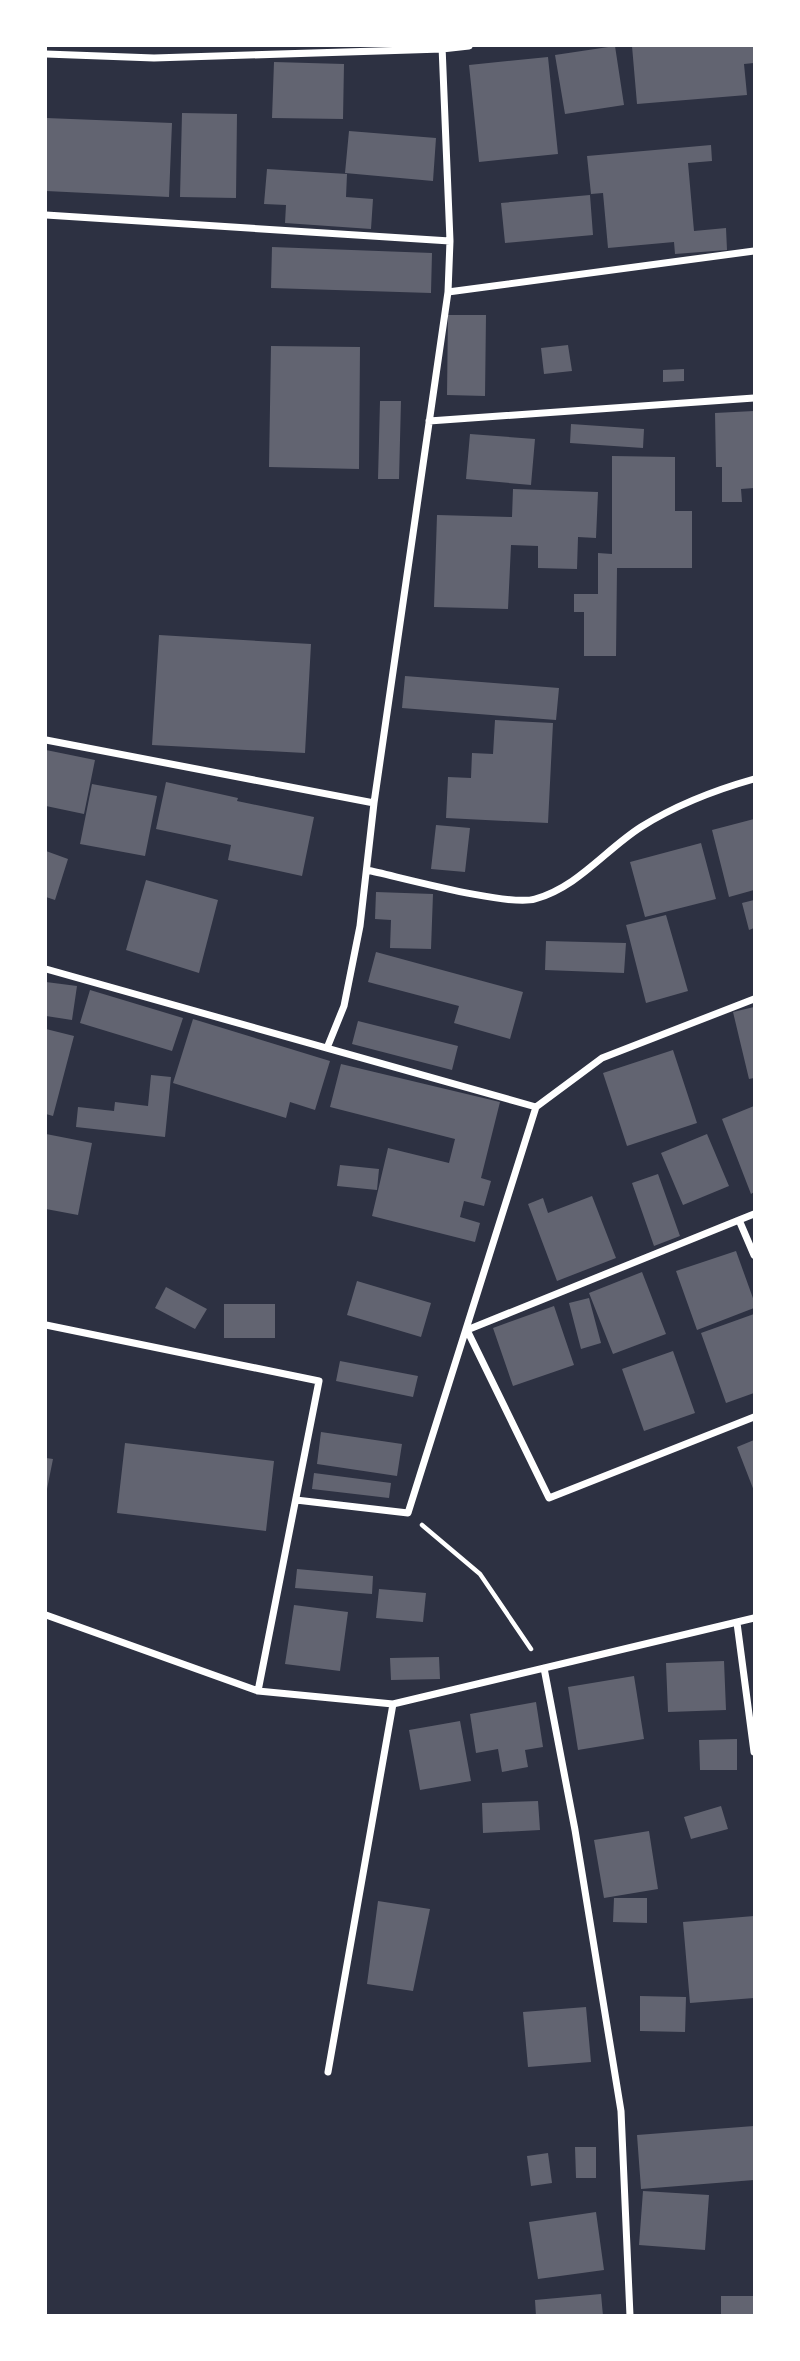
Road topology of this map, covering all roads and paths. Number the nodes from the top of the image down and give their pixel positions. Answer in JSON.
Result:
{"nodes":[{"id":1,"x":469,"y":46,"type":"edge"},
{"id":2,"x":442,"y":47,"type":"edge"},
{"id":3,"x":46,"y":54,"type":"edge"},
{"id":4,"x":46,"y":215,"type":"edge"},
{"id":5,"x":450,"y":241,"type":"junction"},
{"id":6,"x":754,"y":251,"type":"edge"},
{"id":7,"x":448,"y":292,"type":"junction"},
{"id":8,"x":754,"y":398,"type":"edge"},
{"id":9,"x":429,"y":421,"type":"junction"},
{"id":10,"x":46,"y":740,"type":"edge"},
{"id":11,"x":754,"y":779,"type":"edge"},
{"id":12,"x":374,"y":803,"type":"junction"},
{"id":13,"x":367,"y":870,"type":"junction"},
{"id":14,"x":46,"y":969,"type":"edge"},
{"id":15,"x":754,"y":999,"type":"edge"},
{"id":16,"x":327,"y":1048,"type":"junction"},
{"id":17,"x":536,"y":1107,"type":"junction"},
{"id":18,"x":754,"y":1214,"type":"edge"},
{"id":19,"x":739,"y":1220,"type":"junction"},
{"id":20,"x":754,"y":1255,"type":"edge"},
{"id":21,"x":46,"y":1325,"type":"edge"},
{"id":22,"x":467,"y":1330,"type":"junction"},
{"id":23,"x":754,"y":1417,"type":"edge"},
{"id":24,"x":296,"y":1500,"type":"junction"},
{"id":25,"x":408,"y":1513,"type":"junction"},
{"id":26,"x":46,"y":1615,"type":"edge"},
{"id":27,"x":754,"y":1618,"type":"edge"},
{"id":28,"x":737,"y":1623,"type":"junction"},
{"id":29,"x":544,"y":1668,"type":"junction"},
{"id":30,"x":258,"y":1691,"type":"junction"},
{"id":31,"x":393,"y":1704,"type":"junction"},
{"id":32,"x":754,"y":1752,"type":"edge"},
{"id":33,"x":328,"y":2072,"type":"dead end"},
{"id":34,"x":630,"y":2315,"type":"edge"}],
"edges":[{"from":1,"to":2,"type":"street"},
{"from":2,"to":3,"type":"street"},
{"from":2,"to":5,"type":"street"},
{"from":4,"to":5,"type":"street"},
{"from":5,"to":7,"type":"street"},
{"from":6,"to":7,"type":"street"},
{"from":7,"to":9,"type":"street"},
{"from":8,"to":9,"type":"street"},
{"from":9,"to":12,"type":"street"},
{"from":10,"to":12,"type":"street"},
{"from":11,"to":13,"type":"street"},
{"from":12,"to":13,"type":"street"},
{"from":13,"to":16,"type":"street"},
{"from":14,"to":16,"type":"street"},
{"from":15,"to":17,"type":"street"},
{"from":16,"to":17,"type":"street"},
{"from":17,"to":22,"type":"street"},
{"from":18,"to":19,"type":"street"},
{"from":19,"to":20,"type":"street"},
{"from":19,"to":22,"type":"street"},
{"from":21,"to":24,"type":"street"},
{"from":22,"to":23,"type":"street"},
{"from":22,"to":25,"type":"street"},
{"from":24,"to":25,"type":"street"},
{"from":24,"to":30,"type":"street"},
{"from":25,"to":29,"type":"path"},
{"from":26,"to":30,"type":"street"},
{"from":27,"to":28,"type":"street"},
{"from":28,"to":29,"type":"street"},
{"from":28,"to":32,"type":"street"},
{"from":29,"to":31,"type":"street"},
{"from":29,"to":34,"type":"street"},
{"from":30,"to":31,"type":"street"},
{"from":31,"to":33,"type":"street"}]}
